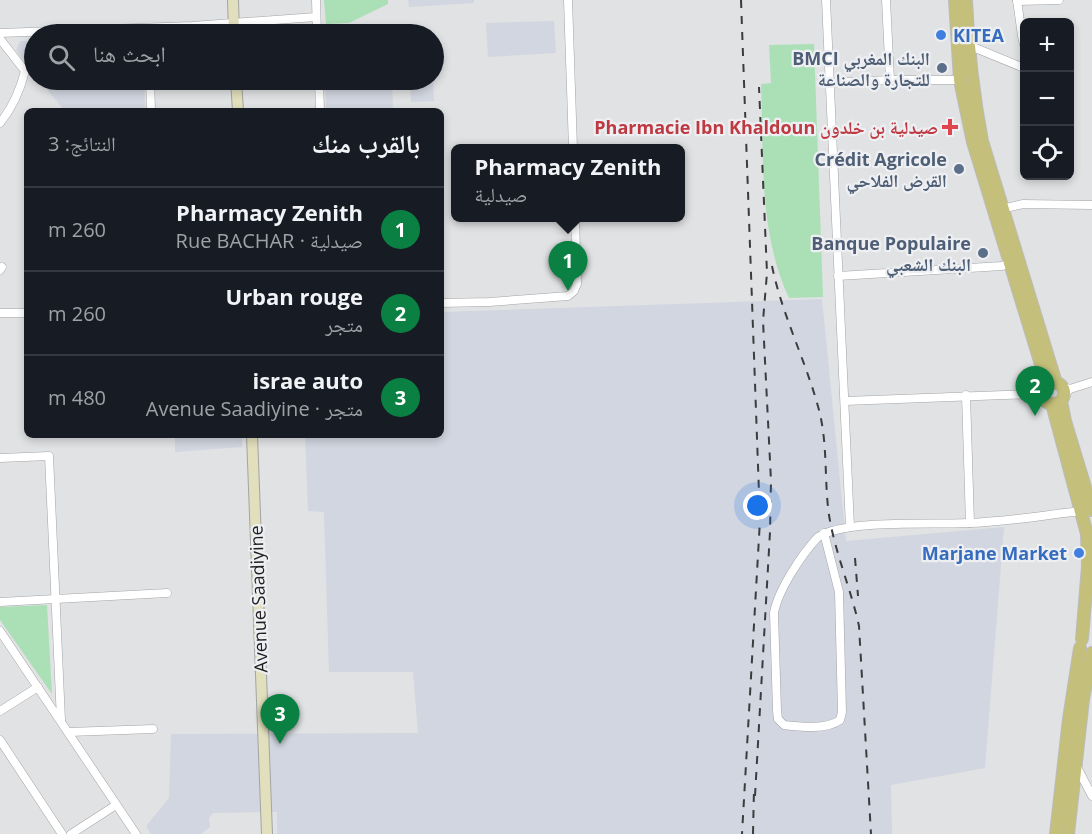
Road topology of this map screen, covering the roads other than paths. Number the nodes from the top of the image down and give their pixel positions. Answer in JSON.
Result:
{"nodes":[{"id":1,"x":233,"y":0,"type":"edge"},
{"id":2,"x":316,"y":0,"type":"edge"},
{"id":3,"x":568,"y":0,"type":"edge"},
{"id":4,"x":826,"y":0,"type":"edge"},
{"id":5,"x":886,"y":0,"type":"edge"},
{"id":6,"x":955,"y":0,"type":"edge"},
{"id":7,"x":966,"y":0,"type":"edge"},
{"id":8,"x":1017,"y":0,"type":"edge"},
{"id":9,"x":1059,"y":0,"type":"edge"},
{"id":10,"x":316,"y":18,"type":"junction"},
{"id":11,"x":1020,"y":22,"type":"edge"},
{"id":12,"x":234,"y":24,"type":"edge"},
{"id":13,"x":271,"y":24,"type":"edge"},
{"id":14,"x":316,"y":24,"type":"edge"},
{"id":15,"x":0,"y":33,"type":"edge"},
{"id":16,"x":24,"y":33,"type":"edge"},
{"id":17,"x":0,"y":39,"type":"edge"},
{"id":18,"x":968,"y":45,"type":"junction"},
{"id":19,"x":1020,"y":66,"type":"edge"},
{"id":20,"x":24,"y":70,"type":"edge"},
{"id":21,"x":24,"y":74,"type":"edge"},
{"id":22,"x":890,"y":80,"type":"junction"},
{"id":23,"x":960,"y":80,"type":"junction"},
{"id":24,"x":828,"y":83,"type":"junction"},
{"id":25,"x":150,"y":90,"type":"edge"},
{"id":26,"x":237,"y":90,"type":"edge"},
{"id":27,"x":319,"y":90,"type":"edge"},
{"id":28,"x":151,"y":108,"type":"edge"},
{"id":29,"x":238,"y":108,"type":"edge"},
{"id":30,"x":320,"y":108,"type":"edge"},
{"id":31,"x":0,"y":123,"type":"edge"},
{"id":32,"x":573,"y":144,"type":"edge"},
{"id":33,"x":1092,"y":205,"type":"edge"},
{"id":34,"x":1002,"y":209,"type":"junction"},
{"id":35,"x":575,"y":222,"type":"edge"},
{"id":36,"x":1009,"y":263,"type":"junction"},
{"id":37,"x":838,"y":276,"type":"junction"},
{"id":38,"x":444,"y":303,"type":"edge"},
{"id":39,"x":0,"y":313,"type":"edge"},
{"id":40,"x":24,"y":313,"type":"edge"},
{"id":41,"x":1092,"y":382,"type":"edge"},
{"id":42,"x":1057,"y":392,"type":"junction"},
{"id":43,"x":966,"y":395,"type":"junction"},
{"id":44,"x":844,"y":401,"type":"junction"},
{"id":45,"x":252,"y":438,"type":"edge"},
{"id":46,"x":0,"y":458,"type":"edge"},
{"id":47,"x":1089,"y":486,"type":"edge"},
{"id":48,"x":1087,"y":511,"type":"edge"},
{"id":49,"x":970,"y":523,"type":"junction"},
{"id":50,"x":850,"y":526,"type":"junction"},
{"id":51,"x":824,"y":533,"type":"junction"},
{"id":52,"x":167,"y":592,"type":"dead end"},
{"id":53,"x":55,"y":600,"type":"junction"},
{"id":54,"x":0,"y":602,"type":"edge"},
{"id":55,"x":0,"y":631,"type":"edge"},
{"id":56,"x":1088,"y":646,"type":"edge"},
{"id":57,"x":38,"y":687,"type":"junction"},
{"id":58,"x":0,"y":711,"type":"edge"},
{"id":59,"x":62,"y":720,"type":"junction"},
{"id":60,"x":153,"y":729,"type":"dead end"},
{"id":61,"x":69,"y":732,"type":"junction"},
{"id":62,"x":0,"y":740,"type":"edge"},
{"id":63,"x":1076,"y":765,"type":"junction"},
{"id":64,"x":1092,"y":795,"type":"edge"},
{"id":65,"x":116,"y":805,"type":"junction"},
{"id":66,"x":62,"y":834,"type":"edge"},
{"id":67,"x":71,"y":834,"type":"edge"},
{"id":68,"x":136,"y":834,"type":"edge"},
{"id":69,"x":267,"y":834,"type":"edge"},
{"id":70,"x":1056,"y":834,"type":"edge"},
{"id":71,"x":1068,"y":834,"type":"edge"}],
"edges":[{"from":1,"to":12,"type":"main road"},
{"from":2,"to":10,"type":"street"},
{"from":3,"to":32,"type":"street"},
{"from":4,"to":24,"type":"street"},
{"from":5,"to":22,"type":"street"},
{"from":6,"to":23,"type":"main road"},
{"from":7,"to":18,"type":"main road"},
{"from":8,"to":9,"type":"street"},
{"from":8,"to":11,"type":"street"},
{"from":10,"to":13,"type":"street"},
{"from":10,"to":14,"type":"street"},
{"from":15,"to":16,"type":"street"},
{"from":17,"to":20,"type":"street"},
{"from":18,"to":19,"type":"street"},
{"from":18,"to":34,"type":"main road"},
{"from":21,"to":31,"type":"street"},
{"from":22,"to":23,"type":"street"},
{"from":22,"to":24,"type":"street"},
{"from":23,"to":36,"type":"main road"},
{"from":24,"to":37,"type":"street"},
{"from":25,"to":28,"type":"street"},
{"from":26,"to":29,"type":"main road"},
{"from":27,"to":30,"type":"street"},
{"from":33,"to":34,"type":"street"},
{"from":34,"to":42,"type":"main road"},
{"from":35,"to":38,"type":"street"},
{"from":36,"to":37,"type":"street"},
{"from":36,"to":42,"type":"main road"},
{"from":37,"to":44,"type":"street"},
{"from":39,"to":40,"type":"street"},
{"from":41,"to":42,"type":"street"},
{"from":42,"to":43,"type":"street"},
{"from":42,"to":47,"type":"main road"},
{"from":42,"to":48,"type":"main road"},
{"from":43,"to":44,"type":"street"},
{"from":43,"to":49,"type":"street"},
{"from":44,"to":50,"type":"street"},
{"from":45,"to":69,"type":"main road","name":"Avenue Saadiyine"},
{"from":46,"to":53,"type":"street"},
{"from":47,"to":48,"type":"main road"},
{"from":48,"to":49,"type":"street"},
{"from":48,"to":56,"type":"main road"},
{"from":49,"to":50,"type":"street"},
{"from":50,"to":51,"type":"street"},
{"from":51,"to":51,"type":"street"},
{"from":52,"to":53,"type":"street"},
{"from":53,"to":54,"type":"street"},
{"from":53,"to":59,"type":"street"},
{"from":55,"to":57,"type":"street"},
{"from":56,"to":63,"type":"main road"},
{"from":56,"to":70,"type":"main road"},
{"from":57,"to":58,"type":"street"},
{"from":57,"to":59,"type":"street"},
{"from":59,"to":61,"type":"street"},
{"from":60,"to":61,"type":"street"},
{"from":61,"to":65,"type":"street"},
{"from":62,"to":66,"type":"street"},
{"from":63,"to":64,"type":"street"},
{"from":63,"to":71,"type":"main road"},
{"from":65,"to":67,"type":"street"},
{"from":65,"to":68,"type":"street"}]}
